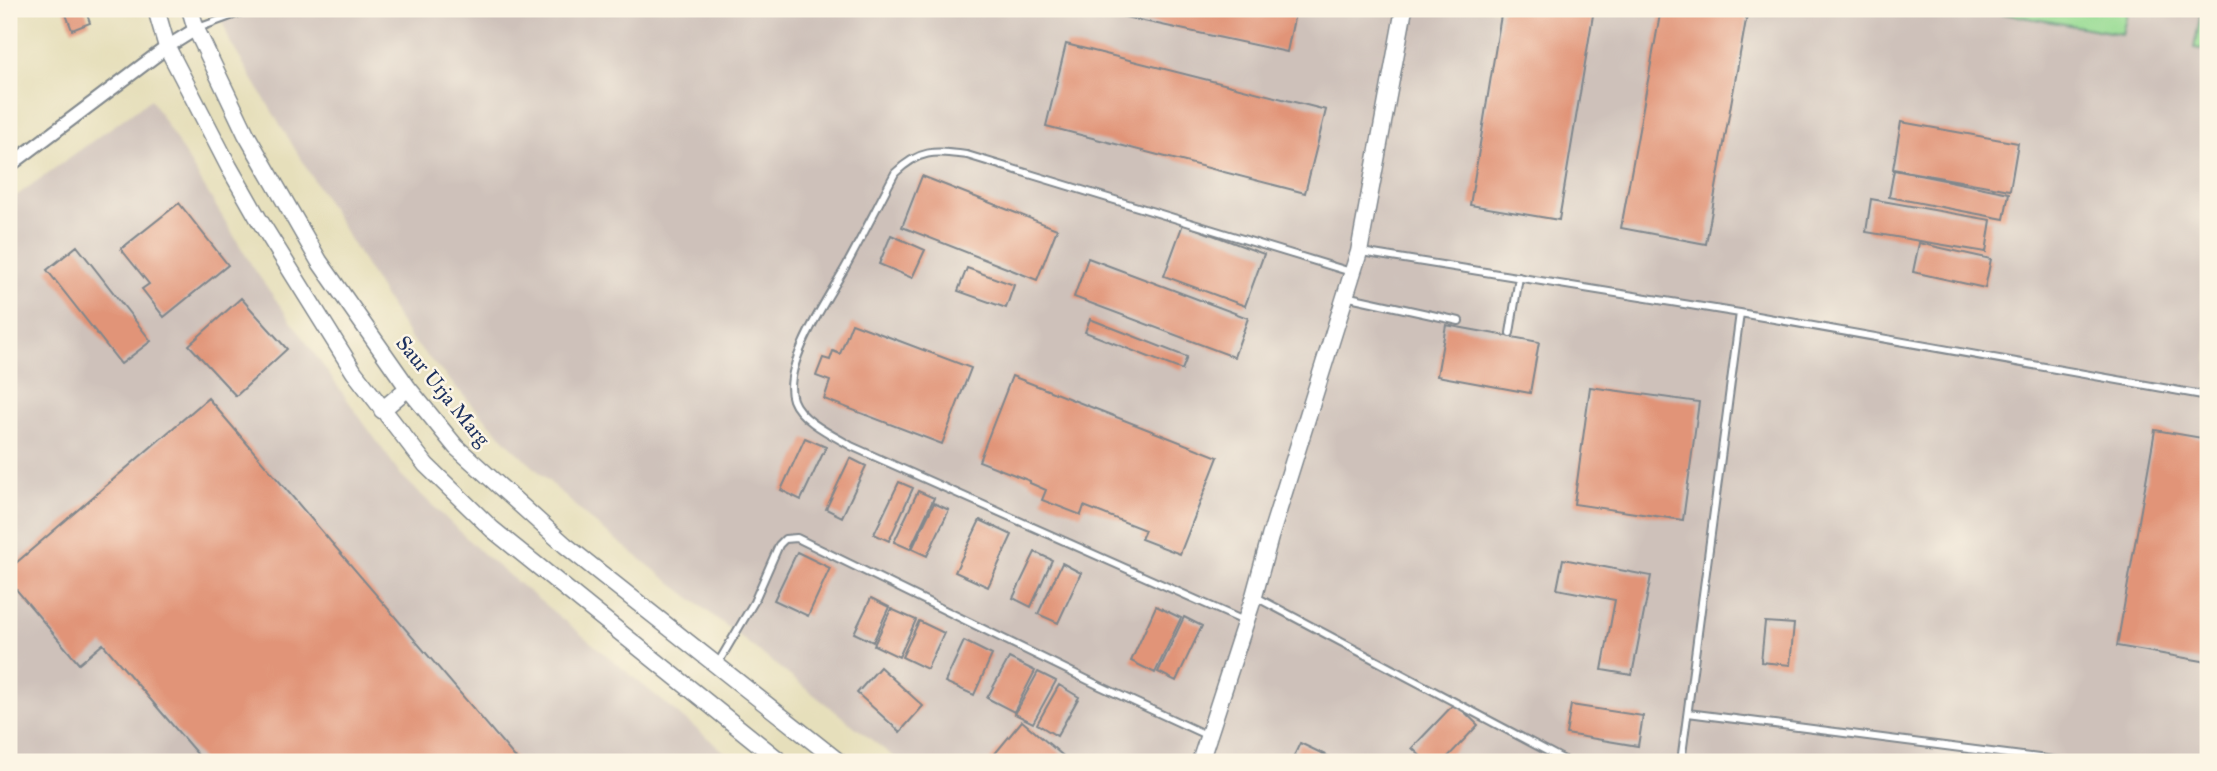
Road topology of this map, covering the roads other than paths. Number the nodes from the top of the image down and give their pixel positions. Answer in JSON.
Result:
{"nodes":[{"id":1,"x":156,"y":9,"type":"edge"},
{"id":2,"x":190,"y":9,"type":"edge"},
{"id":3,"x":250,"y":9,"type":"edge"},
{"id":4,"x":1405,"y":9,"type":"edge"},
{"id":5,"x":196,"y":29,"type":"junction"},
{"id":6,"x":167,"y":47,"type":"junction"},
{"id":7,"x":9,"y":166,"type":"edge"},
{"id":8,"x":1359,"y":252,"type":"junction"},
{"id":9,"x":1353,"y":272,"type":"junction"},
{"id":10,"x":1519,"y":277,"type":"junction"},
{"id":11,"x":1345,"y":296,"type":"junction"},
{"id":12,"x":1740,"y":313,"type":"junction"},
{"id":13,"x":1460,"y":321,"type":"dead end"},
{"id":14,"x":1510,"y":333,"type":"dead end"},
{"id":15,"x":408,"y":388,"type":"junction"},
{"id":16,"x":2208,"y":396,"type":"edge"},
{"id":17,"x":382,"y":410,"type":"junction"},
{"id":18,"x":1254,"y":596,"type":"junction"},
{"id":19,"x":1246,"y":622,"type":"junction"},
{"id":20,"x":717,"y":665,"type":"junction"},
{"id":21,"x":1688,"y":713,"type":"junction"},
{"id":22,"x":1208,"y":736,"type":"junction"},
{"id":23,"x":2062,"y":761,"type":"edge"},
{"id":24,"x":781,"y":762,"type":"edge"},
{"id":25,"x":839,"y":762,"type":"edge"},
{"id":26,"x":1200,"y":762,"type":"edge"},
{"id":27,"x":1568,"y":762,"type":"edge"},
{"id":28,"x":1682,"y":762,"type":"edge"}],
"edges":[{"from":1,"to":6,"type":"street"},
{"from":2,"to":5,"type":"street","name":"Saur Urja Marg"},
{"from":3,"to":5,"type":"lane"},
{"from":4,"to":8,"type":"street"},
{"from":5,"to":6,"type":"street"},
{"from":5,"to":15,"type":"street","name":"Saur Urja Marg"},
{"from":6,"to":7,"type":"street"},
{"from":6,"to":17,"type":"street"},
{"from":8,"to":9,"type":"street"},
{"from":8,"to":10,"type":"lane"},
{"from":9,"to":11,"type":"street"},
{"from":9,"to":19,"type":"lane"},
{"from":10,"to":12,"type":"lane"},
{"from":10,"to":14,"type":"lane"},
{"from":11,"to":13,"type":"lane"},
{"from":11,"to":18,"type":"street"},
{"from":12,"to":16,"type":"lane"},
{"from":12,"to":21,"type":"lane"},
{"from":15,"to":17,"type":"street"},
{"from":15,"to":20,"type":"street","name":"Saur Urja Marg"},
{"from":17,"to":24,"type":"street"},
{"from":18,"to":19,"type":"street"},
{"from":18,"to":27,"type":"lane"},
{"from":19,"to":22,"type":"street"},
{"from":20,"to":22,"type":"lane"},
{"from":20,"to":25,"type":"street","name":"Saur Urja Marg"},
{"from":21,"to":23,"type":"lane"},
{"from":21,"to":28,"type":"lane"},
{"from":22,"to":26,"type":"street"}]}
